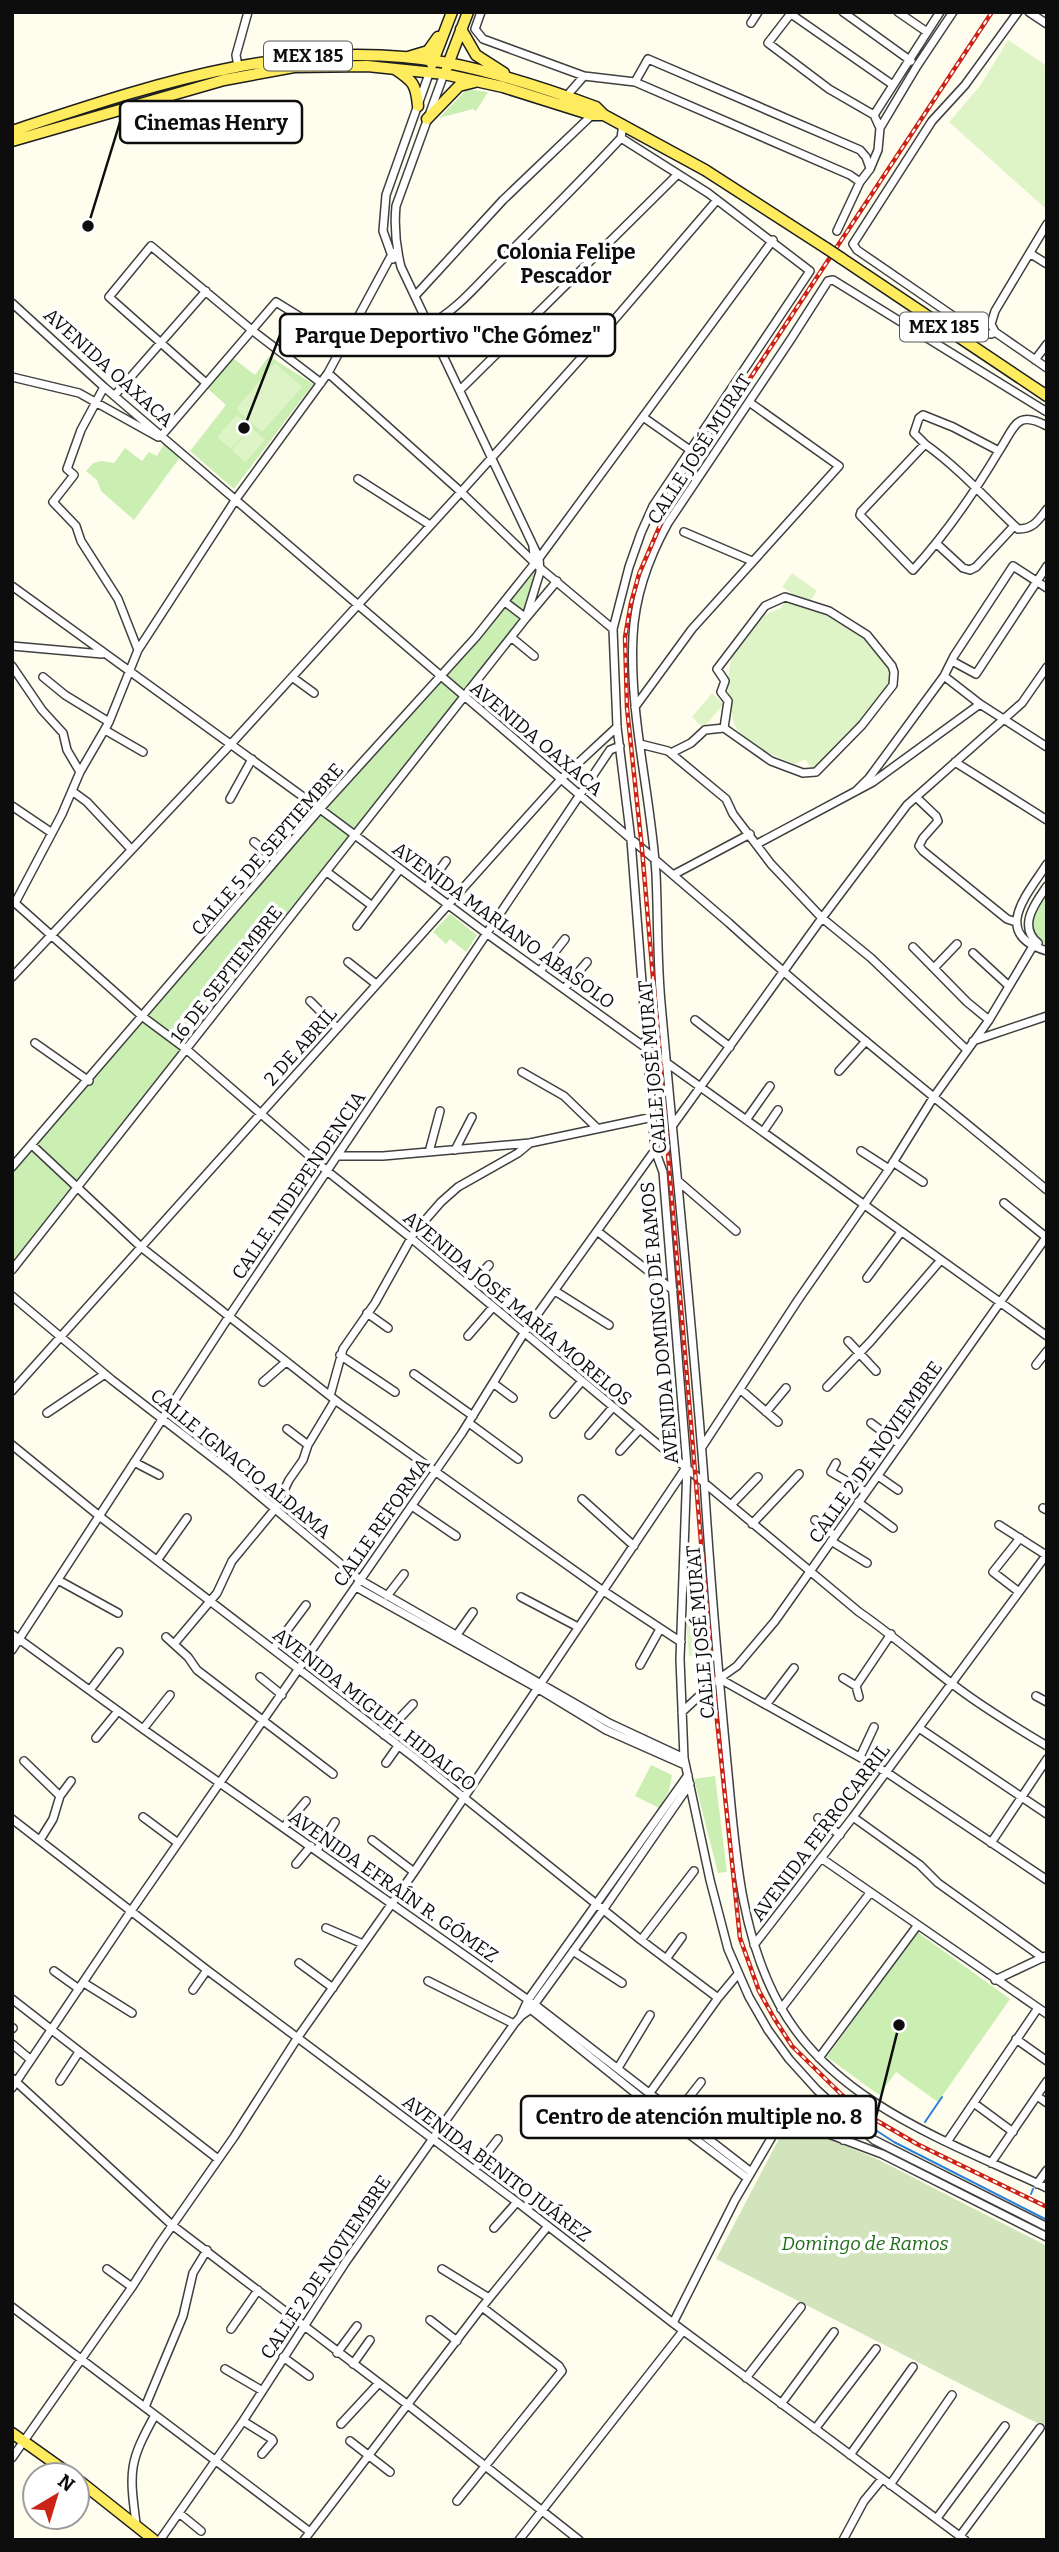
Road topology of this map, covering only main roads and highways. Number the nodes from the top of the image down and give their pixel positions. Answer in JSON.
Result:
{"nodes":[{"id":1,"x":452,"y":12,"type":"edge"},
{"id":2,"x":468,"y":12,"type":"edge"},
{"id":3,"x":446,"y":26,"type":"junction"},
{"id":4,"x":461,"y":29,"type":"junction"},
{"id":5,"x":404,"y":59,"type":"junction"},
{"id":6,"x":431,"y":66,"type":"junction"},
{"id":7,"x":395,"y":68,"type":"junction"},
{"id":8,"x":446,"y":68,"type":"junction"},
{"id":9,"x":514,"y":79,"type":"junction"},
{"id":10,"x":476,"y":81,"type":"junction"},
{"id":11,"x":563,"y":101,"type":"junction"},
{"id":12,"x":418,"y":106,"type":"road end"},
{"id":13,"x":427,"y":119,"type":"road end"},
{"id":14,"x":12,"y":131,"type":"edge"},
{"id":15,"x":12,"y":141,"type":"edge"},
{"id":16,"x":1047,"y":396,"type":"edge"},
{"id":17,"x":12,"y":2433,"type":"edge"},
{"id":18,"x":52,"y":2461,"type":"edge"},
{"id":19,"x":91,"y":2489,"type":"edge"},
{"id":20,"x":155,"y":2540,"type":"edge"}],
"edges":[{"from":1,"to":3,"type":"main road"},
{"from":2,"to":4,"type":"main road"},
{"from":3,"to":5,"type":"main road"},
{"from":3,"to":6,"type":"main road"},
{"from":4,"to":8,"type":"main road"},
{"from":4,"to":9,"type":"main road"},
{"from":5,"to":6,"type":"main road","number":"MEX 185"},
{"from":5,"to":14,"type":"main road","number":"MEX 185"},
{"from":6,"to":7,"type":"main road","number":"MEX 185"},
{"from":6,"to":8,"type":"main road","number":"MEX 185"},
{"from":7,"to":12,"type":"main road"},
{"from":7,"to":15,"type":"main road","number":"MEX 185"},
{"from":8,"to":9,"type":"main road","number":"MEX 185"},
{"from":8,"to":10,"type":"main road","number":"MEX 185"},
{"from":9,"to":11,"type":"main road","number":"MEX 185"},
{"from":10,"to":11,"type":"main road","number":"MEX 185"},
{"from":10,"to":13,"type":"main road"},
{"from":11,"to":16,"type":"main road","number":"MEX 185","bridge":true},
{"from":17,"to":18,"type":"main road"},
{"from":19,"to":20,"type":"main road"}]}
